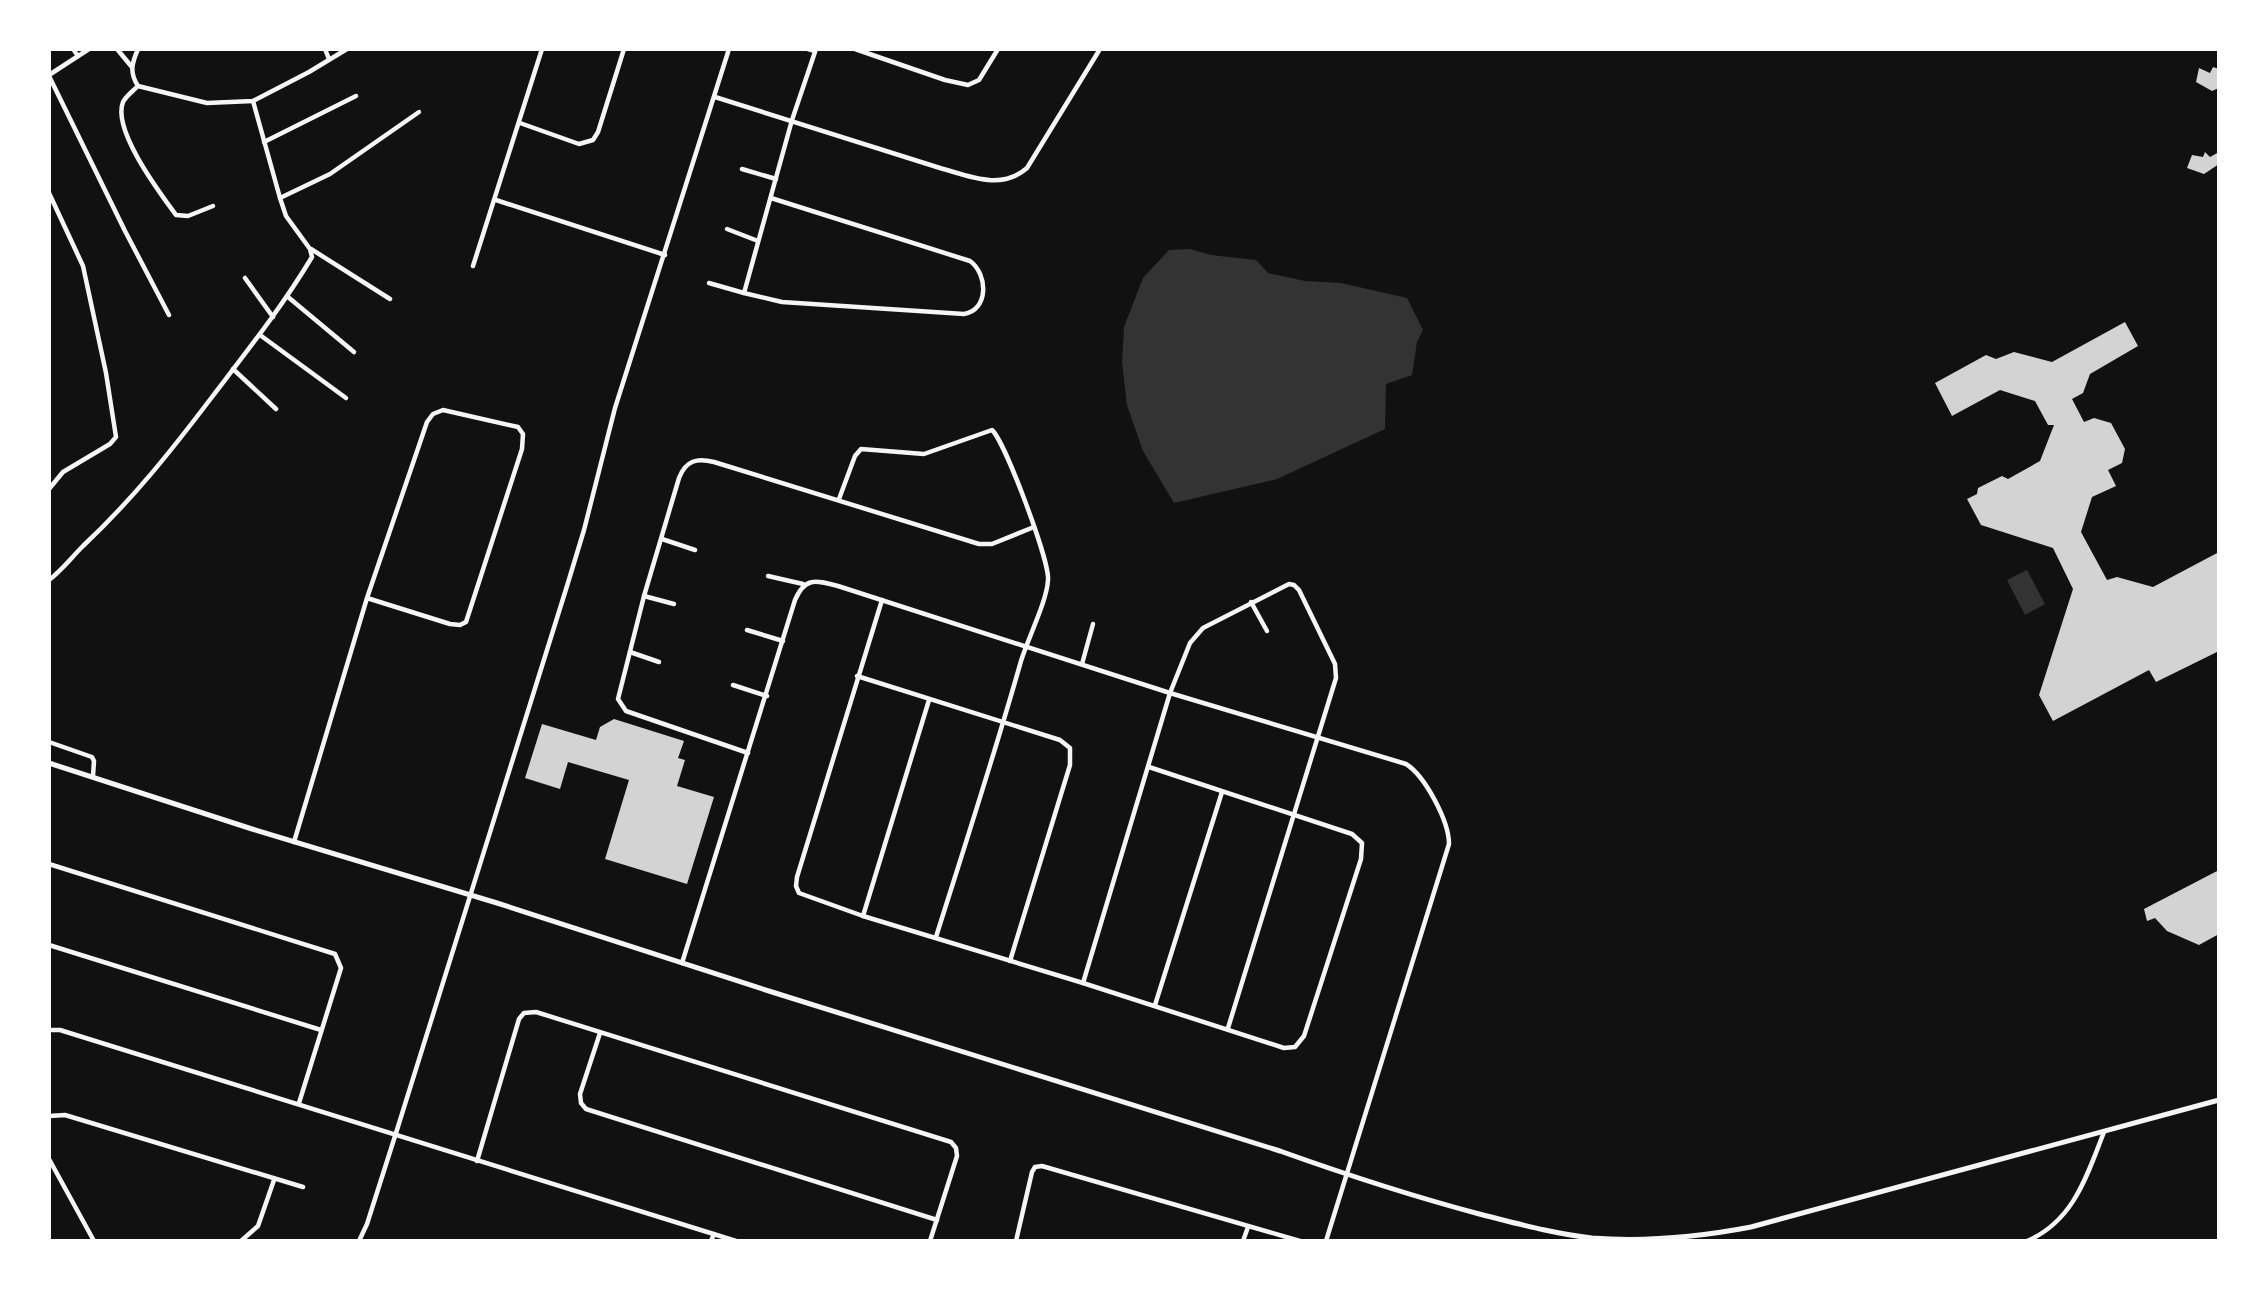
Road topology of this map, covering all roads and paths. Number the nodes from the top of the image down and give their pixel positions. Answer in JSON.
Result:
{"nodes":[{"id":1,"x":73,"y":49,"type":"edge"},
{"id":2,"x":89,"y":49,"type":"edge"},
{"id":3,"x":117,"y":49,"type":"edge"},
{"id":4,"x":138,"y":49,"type":"edge"},
{"id":5,"x":325,"y":49,"type":"edge"},
{"id":6,"x":347,"y":49,"type":"edge"},
{"id":7,"x":542,"y":49,"type":"edge"},
{"id":8,"x":624,"y":49,"type":"edge"},
{"id":9,"x":729,"y":49,"type":"edge"},
{"id":10,"x":808,"y":49,"type":"edge"},
{"id":11,"x":855,"y":49,"type":"edge"},
{"id":12,"x":998,"y":49,"type":"edge"},
{"id":13,"x":1100,"y":49,"type":"edge"},
{"id":14,"x":816,"y":50,"type":"edge"},
{"id":15,"x":78,"y":56,"type":"junction"},
{"id":16,"x":330,"y":60,"type":"junction"},
{"id":17,"x":131,"y":65,"type":"junction"},
{"id":18,"x":49,"y":75,"type":"edge"},
{"id":19,"x":138,"y":86,"type":"junction"},
{"id":20,"x":356,"y":96,"type":"dead end"},
{"id":21,"x":715,"y":97,"type":"junction"},
{"id":22,"x":253,"y":101,"type":"junction"},
{"id":23,"x":419,"y":112,"type":"dead end"},
{"id":24,"x":792,"y":120,"type":"junction"},
{"id":25,"x":520,"y":123,"type":"junction"},
{"id":26,"x":264,"y":142,"type":"junction"},
{"id":27,"x":742,"y":169,"type":"dead end"},
{"id":28,"x":776,"y":179,"type":"junction"},
{"id":29,"x":49,"y":193,"type":"edge"},
{"id":30,"x":280,"y":198,"type":"junction"},
{"id":31,"x":771,"y":198,"type":"junction"},
{"id":32,"x":496,"y":200,"type":"junction"},
{"id":33,"x":213,"y":206,"type":"dead end"},
{"id":34,"x":727,"y":229,"type":"dead end"},
{"id":35,"x":758,"y":241,"type":"junction"},
{"id":36,"x":310,"y":249,"type":"junction"},
{"id":37,"x":665,"y":255,"type":"junction"},
{"id":38,"x":473,"y":266,"type":"dead end"},
{"id":39,"x":245,"y":278,"type":"dead end"},
{"id":40,"x":709,"y":283,"type":"dead end"},
{"id":41,"x":744,"y":293,"type":"junction"},
{"id":42,"x":288,"y":297,"type":"junction"},
{"id":43,"x":390,"y":299,"type":"dead end"},
{"id":44,"x":169,"y":315,"type":"dead end"},
{"id":45,"x":273,"y":317,"type":"junction"},
{"id":46,"x":260,"y":335,"type":"junction"},
{"id":47,"x":354,"y":352,"type":"dead end"},
{"id":48,"x":233,"y":369,"type":"junction"},
{"id":49,"x":346,"y":398,"type":"dead end"},
{"id":50,"x":276,"y":409,"type":"dead end"},
{"id":51,"x":49,"y":489,"type":"edge"},
{"id":52,"x":839,"y":499,"type":"junction"},
{"id":53,"x":1034,"y":527,"type":"junction"},
{"id":54,"x":662,"y":539,"type":"junction"},
{"id":55,"x":695,"y":550,"type":"dead end"},
{"id":56,"x":768,"y":576,"type":"dead end"},
{"id":57,"x":49,"y":580,"type":"edge"},
{"id":58,"x":804,"y":584,"type":"junction"},
{"id":59,"x":645,"y":596,"type":"junction"},
{"id":60,"x":368,"y":598,"type":"junction"},
{"id":61,"x":882,"y":600,"type":"junction"},
{"id":62,"x":1251,"y":602,"type":"junction"},
{"id":63,"x":674,"y":604,"type":"dead end"},
{"id":64,"x":1093,"y":624,"type":"dead end"},
{"id":65,"x":747,"y":630,"type":"dead end"},
{"id":66,"x":1267,"y":631,"type":"dead end"},
{"id":67,"x":783,"y":641,"type":"junction"},
{"id":68,"x":1026,"y":646,"type":"junction"},
{"id":69,"x":630,"y":652,"type":"junction"},
{"id":70,"x":659,"y":662,"type":"dead end"},
{"id":71,"x":1082,"y":664,"type":"junction"},
{"id":72,"x":857,"y":676,"type":"junction"},
{"id":73,"x":733,"y":685,"type":"dead end"},
{"id":74,"x":1170,"y":693,"type":"junction"},
{"id":75,"x":767,"y":696,"type":"junction"},
{"id":76,"x":929,"y":700,"type":"junction"},
{"id":77,"x":1003,"y":723,"type":"junction"},
{"id":78,"x":1318,"y":737,"type":"junction"},
{"id":79,"x":49,"y":742,"type":"edge"},
{"id":80,"x":748,"y":753,"type":"junction"},
{"id":81,"x":49,"y":763,"type":"edge"},
{"id":82,"x":1149,"y":768,"type":"junction"},
{"id":83,"x":93,"y":776,"type":"junction"},
{"id":84,"x":1222,"y":792,"type":"junction"},
{"id":85,"x":1294,"y":815,"type":"junction"},
{"id":86,"x":295,"y":842,"type":"junction"},
{"id":87,"x":49,"y":864,"type":"edge"},
{"id":88,"x":469,"y":895,"type":"junction"},
{"id":89,"x":863,"y":916,"type":"junction"},
{"id":90,"x":936,"y":937,"type":"junction"},
{"id":91,"x":49,"y":945,"type":"edge"},
{"id":92,"x":1010,"y":961,"type":"junction"},
{"id":93,"x":682,"y":963,"type":"junction"},
{"id":94,"x":1083,"y":983,"type":"junction"},
{"id":95,"x":1154,"y":1005,"type":"junction"},
{"id":96,"x":1228,"y":1028,"type":"junction"},
{"id":97,"x":49,"y":1030,"type":"edge"},
{"id":98,"x":321,"y":1030,"type":"junction"},
{"id":99,"x":600,"y":1033,"type":"junction"},
{"id":100,"x":2219,"y":1100,"type":"edge"},
{"id":101,"x":299,"y":1103,"type":"junction"},
{"id":102,"x":49,"y":1116,"type":"edge"},
{"id":103,"x":2104,"y":1132,"type":"junction"},
{"id":104,"x":396,"y":1133,"type":"junction"},
{"id":105,"x":49,"y":1159,"type":"edge"},
{"id":106,"x":477,"y":1161,"type":"junction"},
{"id":107,"x":1347,"y":1174,"type":"junction"},
{"id":108,"x":274,"y":1180,"type":"junction"},
{"id":109,"x":303,"y":1187,"type":"dead end"},
{"id":110,"x":937,"y":1220,"type":"junction"},
{"id":111,"x":1248,"y":1227,"type":"junction"},
{"id":112,"x":713,"y":1234,"type":"junction"},
{"id":113,"x":1017,"y":1240,"type":"edge"},
{"id":114,"x":94,"y":1241,"type":"edge"},
{"id":115,"x":241,"y":1241,"type":"edge"},
{"id":116,"x":359,"y":1241,"type":"edge"},
{"id":117,"x":711,"y":1241,"type":"edge"},
{"id":118,"x":736,"y":1241,"type":"edge"},
{"id":119,"x":930,"y":1241,"type":"edge"},
{"id":120,"x":1024,"y":1241,"type":"edge"},
{"id":121,"x":1243,"y":1241,"type":"edge"},
{"id":122,"x":1300,"y":1241,"type":"edge"},
{"id":123,"x":1326,"y":1241,"type":"edge"},
{"id":124,"x":2027,"y":1241,"type":"edge"}],
"edges":[{"from":1,"to":15,"type":"street"},
{"from":2,"to":15,"type":"street"},
{"from":3,"to":17,"type":"street"},
{"from":4,"to":17,"type":"street"},
{"from":5,"to":16,"type":"street"},
{"from":6,"to":16,"type":"street"},
{"from":7,"to":25,"type":"street"},
{"from":8,"to":25,"type":"street"},
{"from":9,"to":21,"type":"street"},
{"from":10,"to":14,"type":"street"},
{"from":11,"to":12,"type":"street"},
{"from":13,"to":24,"type":"street"},
{"from":14,"to":24,"type":"street"},
{"from":15,"to":18,"type":"street"},
{"from":16,"to":22,"type":"street"},
{"from":17,"to":19,"type":"street"},
{"from":18,"to":44,"type":"street"},
{"from":19,"to":22,"type":"street"},
{"from":19,"to":33,"type":"street"},
{"from":20,"to":26,"type":"street"},
{"from":21,"to":24,"type":"street"},
{"from":21,"to":37,"type":"street"},
{"from":22,"to":26,"type":"street"},
{"from":23,"to":30,"type":"street"},
{"from":24,"to":28,"type":"street"},
{"from":25,"to":32,"type":"street"},
{"from":26,"to":30,"type":"street"},
{"from":27,"to":28,"type":"street"},
{"from":28,"to":31,"type":"street"},
{"from":29,"to":51,"type":"street"},
{"from":30,"to":36,"type":"street"},
{"from":31,"to":35,"type":"street"},
{"from":31,"to":41,"type":"street"},
{"from":32,"to":37,"type":"street"},
{"from":32,"to":38,"type":"street"},
{"from":34,"to":35,"type":"street"},
{"from":35,"to":41,"type":"street"},
{"from":36,"to":42,"type":"street"},
{"from":36,"to":43,"type":"street"},
{"from":37,"to":88,"type":"street"},
{"from":39,"to":45,"type":"street"},
{"from":40,"to":41,"type":"street"},
{"from":42,"to":45,"type":"street"},
{"from":42,"to":47,"type":"street"},
{"from":45,"to":46,"type":"street"},
{"from":46,"to":48,"type":"street"},
{"from":46,"to":49,"type":"street"},
{"from":48,"to":50,"type":"street"},
{"from":48,"to":57,"type":"street"},
{"from":52,"to":53,"type":"street"},
{"from":52,"to":53,"type":"street"},
{"from":52,"to":54,"type":"street"},
{"from":53,"to":68,"type":"street"},
{"from":54,"to":55,"type":"street"},
{"from":54,"to":59,"type":"street"},
{"from":56,"to":58,"type":"street"},
{"from":58,"to":61,"type":"street"},
{"from":58,"to":67,"type":"street"},
{"from":59,"to":63,"type":"street"},
{"from":59,"to":69,"type":"street"},
{"from":60,"to":60,"type":"street"},
{"from":60,"to":86,"type":"street"},
{"from":61,"to":68,"type":"street"},
{"from":61,"to":72,"type":"street"},
{"from":62,"to":66,"type":"street"},
{"from":62,"to":74,"type":"street"},
{"from":62,"to":78,"type":"street"},
{"from":64,"to":71,"type":"street"},
{"from":65,"to":67,"type":"street"},
{"from":67,"to":75,"type":"street"},
{"from":68,"to":71,"type":"street"},
{"from":68,"to":77,"type":"street"},
{"from":69,"to":70,"type":"street"},
{"from":69,"to":80,"type":"street"},
{"from":71,"to":74,"type":"street"},
{"from":72,"to":76,"type":"street"},
{"from":72,"to":89,"type":"street"},
{"from":73,"to":75,"type":"street"},
{"from":74,"to":78,"type":"street"},
{"from":74,"to":82,"type":"street"},
{"from":75,"to":80,"type":"street"},
{"from":76,"to":77,"type":"street"},
{"from":76,"to":89,"type":"street"},
{"from":77,"to":90,"type":"street"},
{"from":77,"to":92,"type":"street"},
{"from":78,"to":85,"type":"street"},
{"from":78,"to":107,"type":"street"},
{"from":79,"to":83,"type":"street"},
{"from":80,"to":93,"type":"street"},
{"from":81,"to":83,"type":"street"},
{"from":82,"to":84,"type":"street"},
{"from":82,"to":94,"type":"street"},
{"from":83,"to":86,"type":"street"},
{"from":84,"to":85,"type":"street"},
{"from":84,"to":95,"type":"street"},
{"from":85,"to":96,"type":"street"},
{"from":85,"to":96,"type":"street"},
{"from":86,"to":88,"type":"street"},
{"from":87,"to":98,"type":"street"},
{"from":88,"to":93,"type":"street"},
{"from":88,"to":104,"type":"street"},
{"from":89,"to":90,"type":"street"},
{"from":90,"to":92,"type":"street"},
{"from":91,"to":98,"type":"street"},
{"from":92,"to":94,"type":"street"},
{"from":93,"to":107,"type":"street"},
{"from":94,"to":95,"type":"street"},
{"from":95,"to":96,"type":"street"},
{"from":97,"to":101,"type":"street"},
{"from":98,"to":101,"type":"street"},
{"from":99,"to":106,"type":"street"},
{"from":99,"to":110,"type":"street"},
{"from":99,"to":110,"type":"street"},
{"from":100,"to":103,"type":"street"},
{"from":101,"to":104,"type":"street"},
{"from":102,"to":108,"type":"street"},
{"from":103,"to":107,"type":"street"},
{"from":103,"to":124,"type":"street"},
{"from":104,"to":106,"type":"street"},
{"from":104,"to":116,"type":"street"},
{"from":105,"to":114,"type":"street"},
{"from":106,"to":112,"type":"street"},
{"from":107,"to":123,"type":"street"},
{"from":108,"to":109,"type":"street"},
{"from":108,"to":115,"type":"street"},
{"from":110,"to":119,"type":"street"},
{"from":111,"to":113,"type":"street"},
{"from":111,"to":121,"type":"street"},
{"from":111,"to":122,"type":"street"},
{"from":112,"to":117,"type":"street"},
{"from":112,"to":118,"type":"street"},
{"from":113,"to":120,"type":"street"}]}
